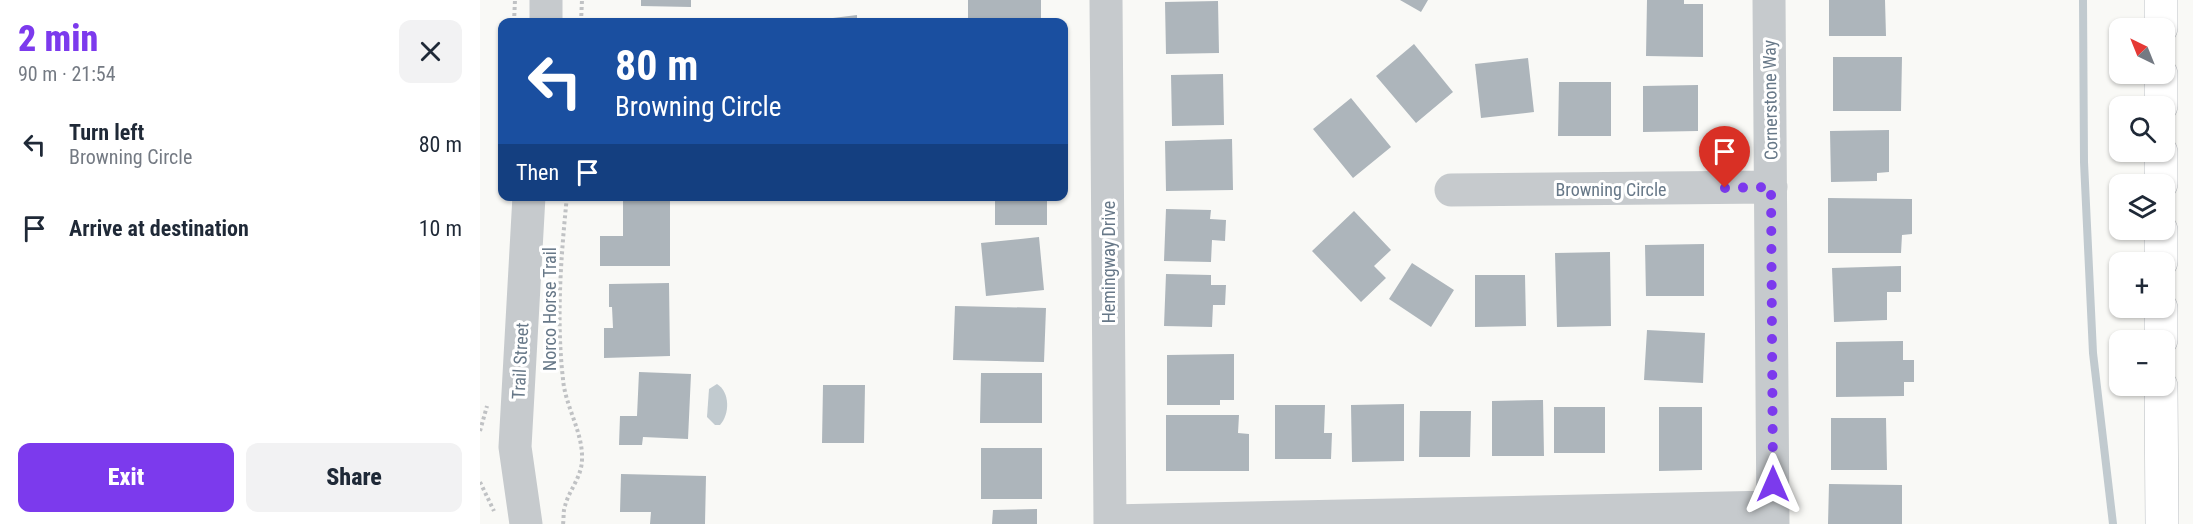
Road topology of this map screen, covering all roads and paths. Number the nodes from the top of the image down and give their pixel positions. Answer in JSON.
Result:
{"nodes":[{"id":1,"x":515,"y":0,"type":"edge"},
{"id":2,"x":546,"y":0,"type":"edge"},
{"id":3,"x":582,"y":0,"type":"edge"},
{"id":4,"x":1106,"y":0,"type":"edge"},
{"id":5,"x":1769,"y":0,"type":"edge"},
{"id":6,"x":2161,"y":0,"type":"edge"},
{"id":7,"x":514,"y":18,"type":"edge"},
{"id":8,"x":546,"y":18,"type":"edge"},
{"id":9,"x":581,"y":18,"type":"edge"},
{"id":10,"x":2161,"y":18,"type":"edge"},
{"id":11,"x":1771,"y":187,"type":"junction"},
{"id":12,"x":1451,"y":190,"type":"dead end"},
{"id":13,"x":528,"y":201,"type":"edge"},
{"id":14,"x":567,"y":201,"type":"edge"},
{"id":15,"x":2161,"y":396,"type":"edge"},
{"id":16,"x":480,"y":482,"type":"edge"},
{"id":17,"x":1773,"y":516,"type":"edge"},
{"id":18,"x":494,"y":518,"type":"dead end"},
{"id":19,"x":1110,"y":522,"type":"edge"},
{"id":20,"x":526,"y":524,"type":"edge"},
{"id":21,"x":563,"y":524,"type":"edge"},
{"id":22,"x":2163,"y":524,"type":"edge"}],
"edges":[{"from":1,"to":7,"type":"path"},
{"from":2,"to":8,"type":"street"},
{"from":3,"to":9,"type":"path"},
{"from":4,"to":19,"type":"street","name":"Hemingway Drive"},
{"from":5,"to":11,"type":"street","name":"Cornerstone Way"},
{"from":6,"to":10,"type":"main road"},
{"from":11,"to":12,"type":"street","name":"Browning Circle"},
{"from":11,"to":17,"type":"street","name":"Cornerstone Way"},
{"from":13,"to":20,"type":"street","name":"Trail Street"},
{"from":14,"to":21,"type":"path","name":"Norco Horse Trail"},
{"from":15,"to":22,"type":"main road"},
{"from":16,"to":18,"type":"path"},
{"from":17,"to":19,"type":"street"}]}
